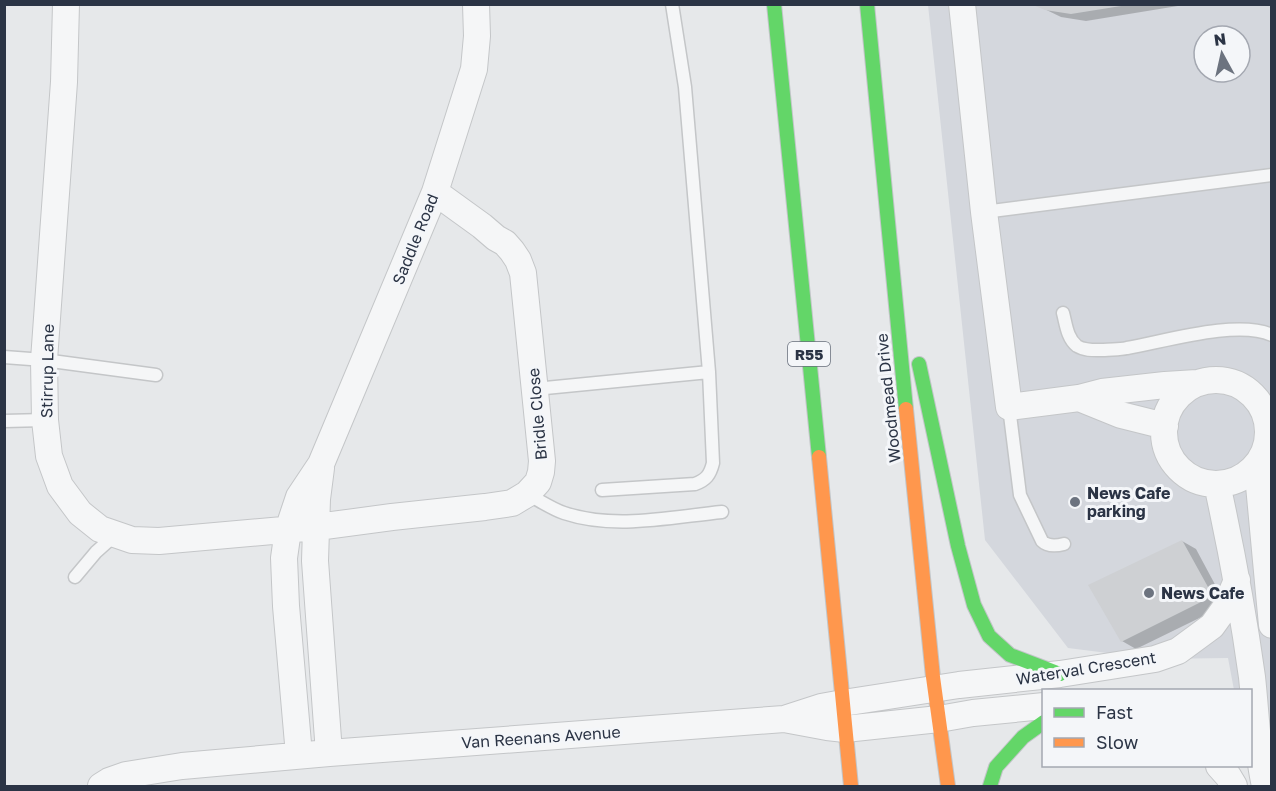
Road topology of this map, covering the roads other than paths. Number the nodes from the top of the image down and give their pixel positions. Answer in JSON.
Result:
{"nodes":[{"id":1,"x":66,"y":4,"type":"edge"},
{"id":2,"x":476,"y":4,"type":"edge"},
{"id":3,"x":672,"y":4,"type":"edge"},
{"id":4,"x":774,"y":4,"type":"edge"},
{"id":5,"x":867,"y":4,"type":"edge"},
{"id":6,"x":962,"y":4,"type":"edge"},
{"id":7,"x":1272,"y":175,"type":"edge"},
{"id":8,"x":435,"y":192,"type":"junction"},
{"id":9,"x":984,"y":212,"type":"junction"},
{"id":10,"x":887,"y":213,"type":"junction"},
{"id":11,"x":1063,"y":313,"type":"dead end"},
{"id":12,"x":911,"y":327,"type":"dead end"},
{"id":13,"x":1272,"y":335,"type":"edge"},
{"id":14,"x":916,"y":350,"type":"dead end"},
{"id":15,"x":4,"y":357,"type":"edge"},
{"id":16,"x":44,"y":360,"type":"junction"},
{"id":17,"x":709,"y":372,"type":"junction"},
{"id":18,"x":156,"y":375,"type":"dead end"},
{"id":19,"x":1197,"y":384,"type":"junction"},
{"id":20,"x":535,"y":389,"type":"junction"},
{"id":21,"x":1079,"y":398,"type":"junction"},
{"id":22,"x":1009,"y":407,"type":"junction"},
{"id":23,"x":45,"y":420,"type":"junction"},
{"id":24,"x":4,"y":421,"type":"edge"},
{"id":25,"x":1270,"y":423,"type":"edge"},
{"id":26,"x":1165,"y":426,"type":"junction"},
{"id":27,"x":1257,"y":464,"type":"junction"},
{"id":28,"x":321,"y":465,"type":"junction"},
{"id":29,"x":1217,"y":484,"type":"junction"},
{"id":30,"x":602,"y":490,"type":"dead end"},
{"id":31,"x":527,"y":494,"type":"junction"},
{"id":32,"x":722,"y":512,"type":"dead end"},
{"id":33,"x":317,"y":527,"type":"junction"},
{"id":34,"x":288,"y":530,"type":"junction"},
{"id":35,"x":116,"y":534,"type":"junction"},
{"id":36,"x":1064,"y":544,"type":"dead end"},
{"id":37,"x":75,"y":577,"type":"dead end"},
{"id":38,"x":1237,"y":580,"type":"junction"},
{"id":39,"x":1272,"y":625,"type":"edge"},
{"id":40,"x":1060,"y":674,"type":"junction"},
{"id":41,"x":935,"y":689,"type":"junction"},
{"id":42,"x":1259,"y":700,"type":"edge"},
{"id":43,"x":843,"y":703,"type":"junction"},
{"id":44,"x":1042,"y":706,"type":"edge"},
{"id":45,"x":784,"y":719,"type":"junction"},
{"id":46,"x":939,"y":719,"type":"junction"},
{"id":47,"x":1042,"y":723,"type":"edge"},
{"id":48,"x":846,"y":729,"type":"junction"},
{"id":49,"x":329,"y":753,"type":"junction"},
{"id":50,"x":298,"y":755,"type":"junction"},
{"id":51,"x":1221,"y":767,"type":"edge"},
{"id":52,"x":101,"y":786,"type":"edge"},
{"id":53,"x":851,"y":786,"type":"edge"},
{"id":54,"x":948,"y":786,"type":"edge"},
{"id":55,"x":990,"y":786,"type":"edge"},
{"id":56,"x":1234,"y":786,"type":"edge"},
{"id":57,"x":1264,"y":786,"type":"edge"}],
"edges":[{"from":1,"to":16,"type":"street","name":"Stirrup Lane"},
{"from":2,"to":8,"type":"street","name":"Saddle Road"},
{"from":3,"to":17,"type":"lane"},
{"from":4,"to":43,"type":"main road","number":"R55"},
{"from":5,"to":10,"type":"main road","name":"Woodmead Drive"},
{"from":6,"to":9,"type":"street"},
{"from":7,"to":9,"type":"lane"},
{"from":8,"to":20,"type":"street","name":"Bridle Close"},
{"from":8,"to":28,"type":"street","name":"Saddle Road"},
{"from":9,"to":22,"type":"street"},
{"from":10,"to":12,"type":"main road"},
{"from":10,"to":41,"type":"main road","name":"Woodmead Drive"},
{"from":11,"to":13,"type":"lane"},
{"from":14,"to":40,"type":"main road"},
{"from":15,"to":16,"type":"lane"},
{"from":16,"to":18,"type":"lane"},
{"from":16,"to":23,"type":"street","name":"Stirrup Lane"},
{"from":17,"to":20,"type":"lane"},
{"from":17,"to":30,"type":"lane"},
{"from":19,"to":21,"type":"street"},
{"from":19,"to":25,"type":"street"},
{"from":19,"to":26,"type":"street"},
{"from":20,"to":31,"type":"street","name":"Bridle Close"},
{"from":21,"to":22,"type":"street"},
{"from":21,"to":26,"type":"street"},
{"from":22,"to":36,"type":"lane"},
{"from":23,"to":24,"type":"lane"},
{"from":23,"to":35,"type":"street","name":"Stirrup Lane"},
{"from":25,"to":27,"type":"street"},
{"from":26,"to":29,"type":"street"},
{"from":27,"to":29,"type":"street"},
{"from":27,"to":39,"type":"street"},
{"from":28,"to":33,"type":"street","name":"Saddle Road"},
{"from":28,"to":34,"type":"street","name":"Saddle Road"},
{"from":29,"to":38,"type":"street"},
{"from":31,"to":32,"type":"lane"},
{"from":31,"to":33,"type":"street"},
{"from":33,"to":34,"type":"street","name":"Stirrup Lane"},
{"from":33,"to":49,"type":"street","name":"Saddle Road"},
{"from":34,"to":35,"type":"street","name":"Stirrup Lane"},
{"from":34,"to":50,"type":"street","name":"Saddle Road"},
{"from":35,"to":37,"type":"lane"},
{"from":38,"to":40,"type":"street","name":"Waterval Crescent"},
{"from":38,"to":42,"type":"street"},
{"from":40,"to":41,"type":"street","name":"Waterval Crescent"},
{"from":41,"to":43,"type":"street","name":"Van Reenans Avenue"},
{"from":41,"to":46,"type":"main road","name":"Woodmead Drive"},
{"from":42,"to":57,"type":"street"},
{"from":43,"to":45,"type":"street","name":"Van Reenans Avenue"},
{"from":43,"to":48,"type":"main road","number":"R55"},
{"from":44,"to":46,"type":"street","name":"Waterval Crescent"},
{"from":45,"to":48,"type":"street","name":"Van Reenans Avenue"},
{"from":45,"to":49,"type":"street","name":"Van Reenans Avenue"},
{"from":46,"to":48,"type":"street","name":"Van Reenans Avenue"},
{"from":46,"to":54,"type":"main road","name":"Woodmead Drive"},
{"from":47,"to":55,"type":"main road"},
{"from":48,"to":53,"type":"main road","number":"R55"},
{"from":49,"to":50,"type":"street","name":"Van Reenans Avenue"},
{"from":50,"to":52,"type":"street","name":"Van Reenans Avenue"},
{"from":51,"to":56,"type":"street"}]}
